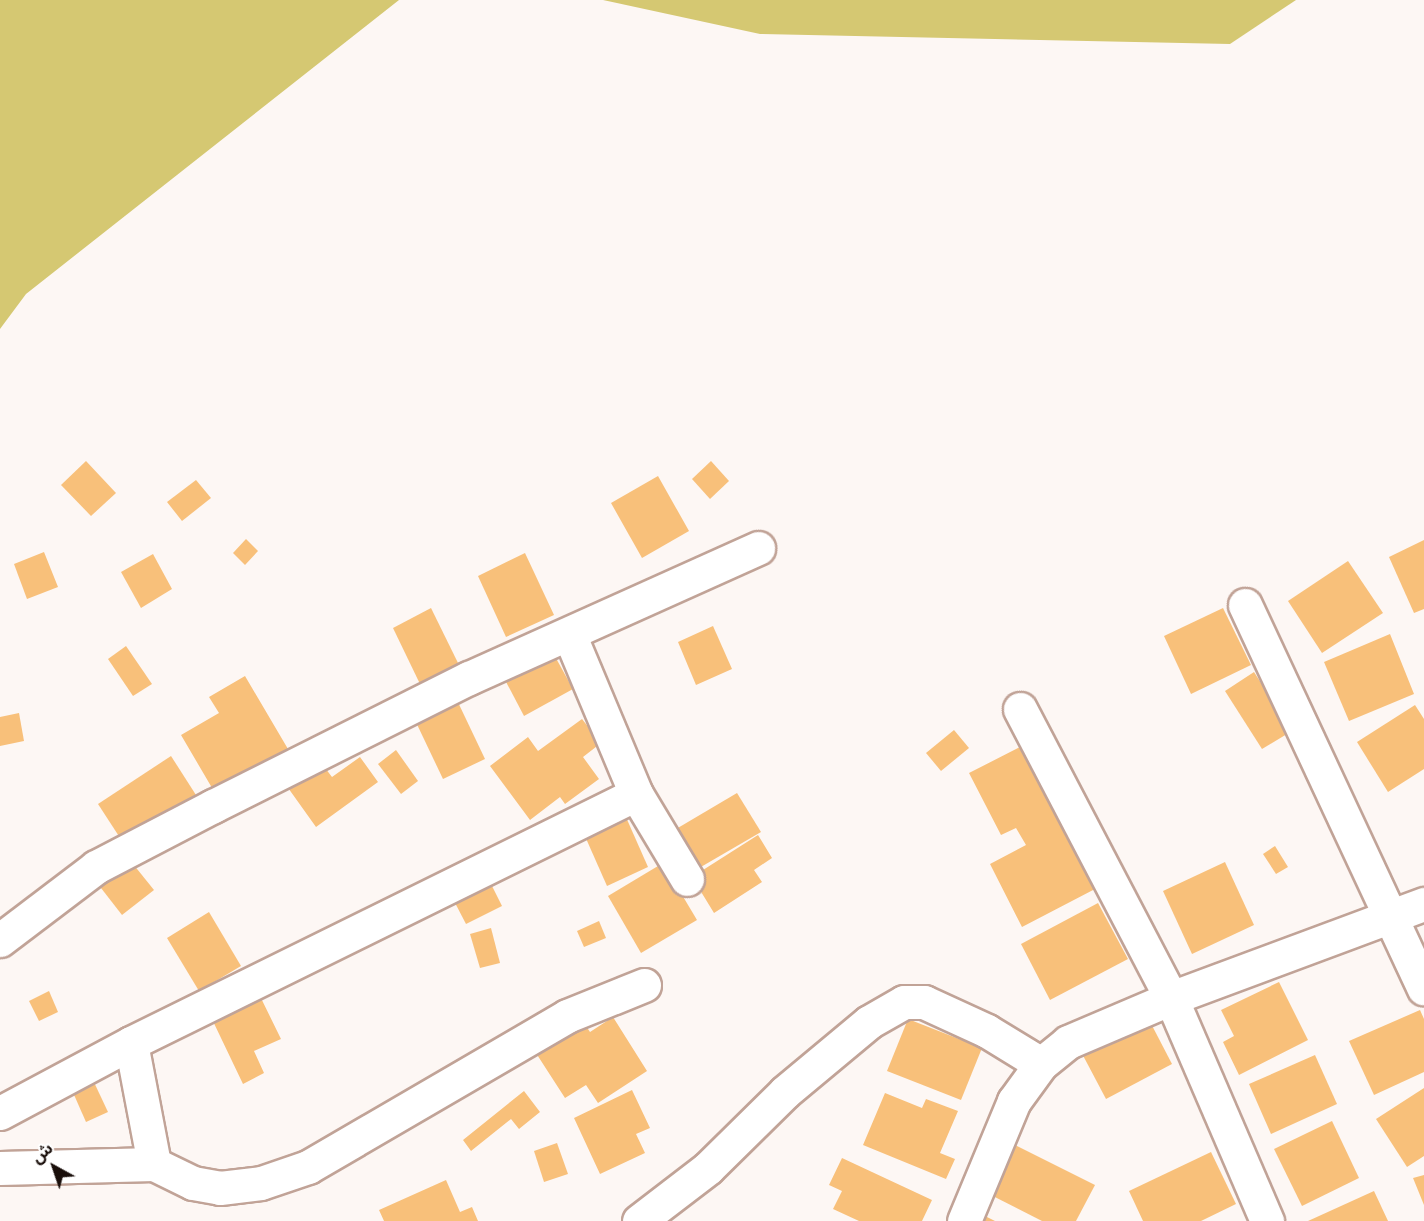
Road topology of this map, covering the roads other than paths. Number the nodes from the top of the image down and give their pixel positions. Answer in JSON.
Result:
{"nodes":[{"id":1,"x":758,"y":548,"type":"dead end"},
{"id":2,"x":1245,"y":605,"type":"dead end"},
{"id":3,"x":569,"y":634,"type":"junction"},
{"id":4,"x":1020,"y":709,"type":"dead end"},
{"id":5,"x":636,"y":794,"type":"junction"},
{"id":6,"x":687,"y":879,"type":"dead end"},
{"id":7,"x":1424,"y":904,"type":"edge"},
{"id":8,"x":1391,"y":917,"type":"junction"},
{"id":9,"x":0,"y":940,"type":"edge"},
{"id":10,"x":644,"y":984,"type":"dead end"},
{"id":11,"x":1424,"y":988,"type":"edge"},
{"id":12,"x":1171,"y":998,"type":"junction"},
{"id":13,"x":131,"y":1043,"type":"junction"},
{"id":14,"x":1041,"y":1064,"type":"junction"},
{"id":15,"x":0,"y":1113,"type":"edge"},
{"id":16,"x":153,"y":1164,"type":"junction"},
{"id":17,"x":0,"y":1168,"type":"edge"},
{"id":18,"x":639,"y":1221,"type":"edge"},
{"id":19,"x":964,"y":1221,"type":"edge"},
{"id":20,"x":1267,"y":1221,"type":"edge"}],
"edges":[{"from":1,"to":3,"type":"street"},
{"from":2,"to":8,"type":"street"},
{"from":3,"to":5,"type":"street"},
{"from":3,"to":9,"type":"street"},
{"from":4,"to":12,"type":"street"},
{"from":5,"to":6,"type":"street"},
{"from":5,"to":13,"type":"street"},
{"from":7,"to":8,"type":"street"},
{"from":8,"to":11,"type":"street"},
{"from":8,"to":12,"type":"street"},
{"from":10,"to":16,"type":"street"},
{"from":12,"to":14,"type":"street"},
{"from":12,"to":20,"type":"street"},
{"from":13,"to":15,"type":"street"},
{"from":13,"to":16,"type":"street"},
{"from":14,"to":18,"type":"street"},
{"from":14,"to":19,"type":"street"},
{"from":16,"to":17,"type":"street"}]}
